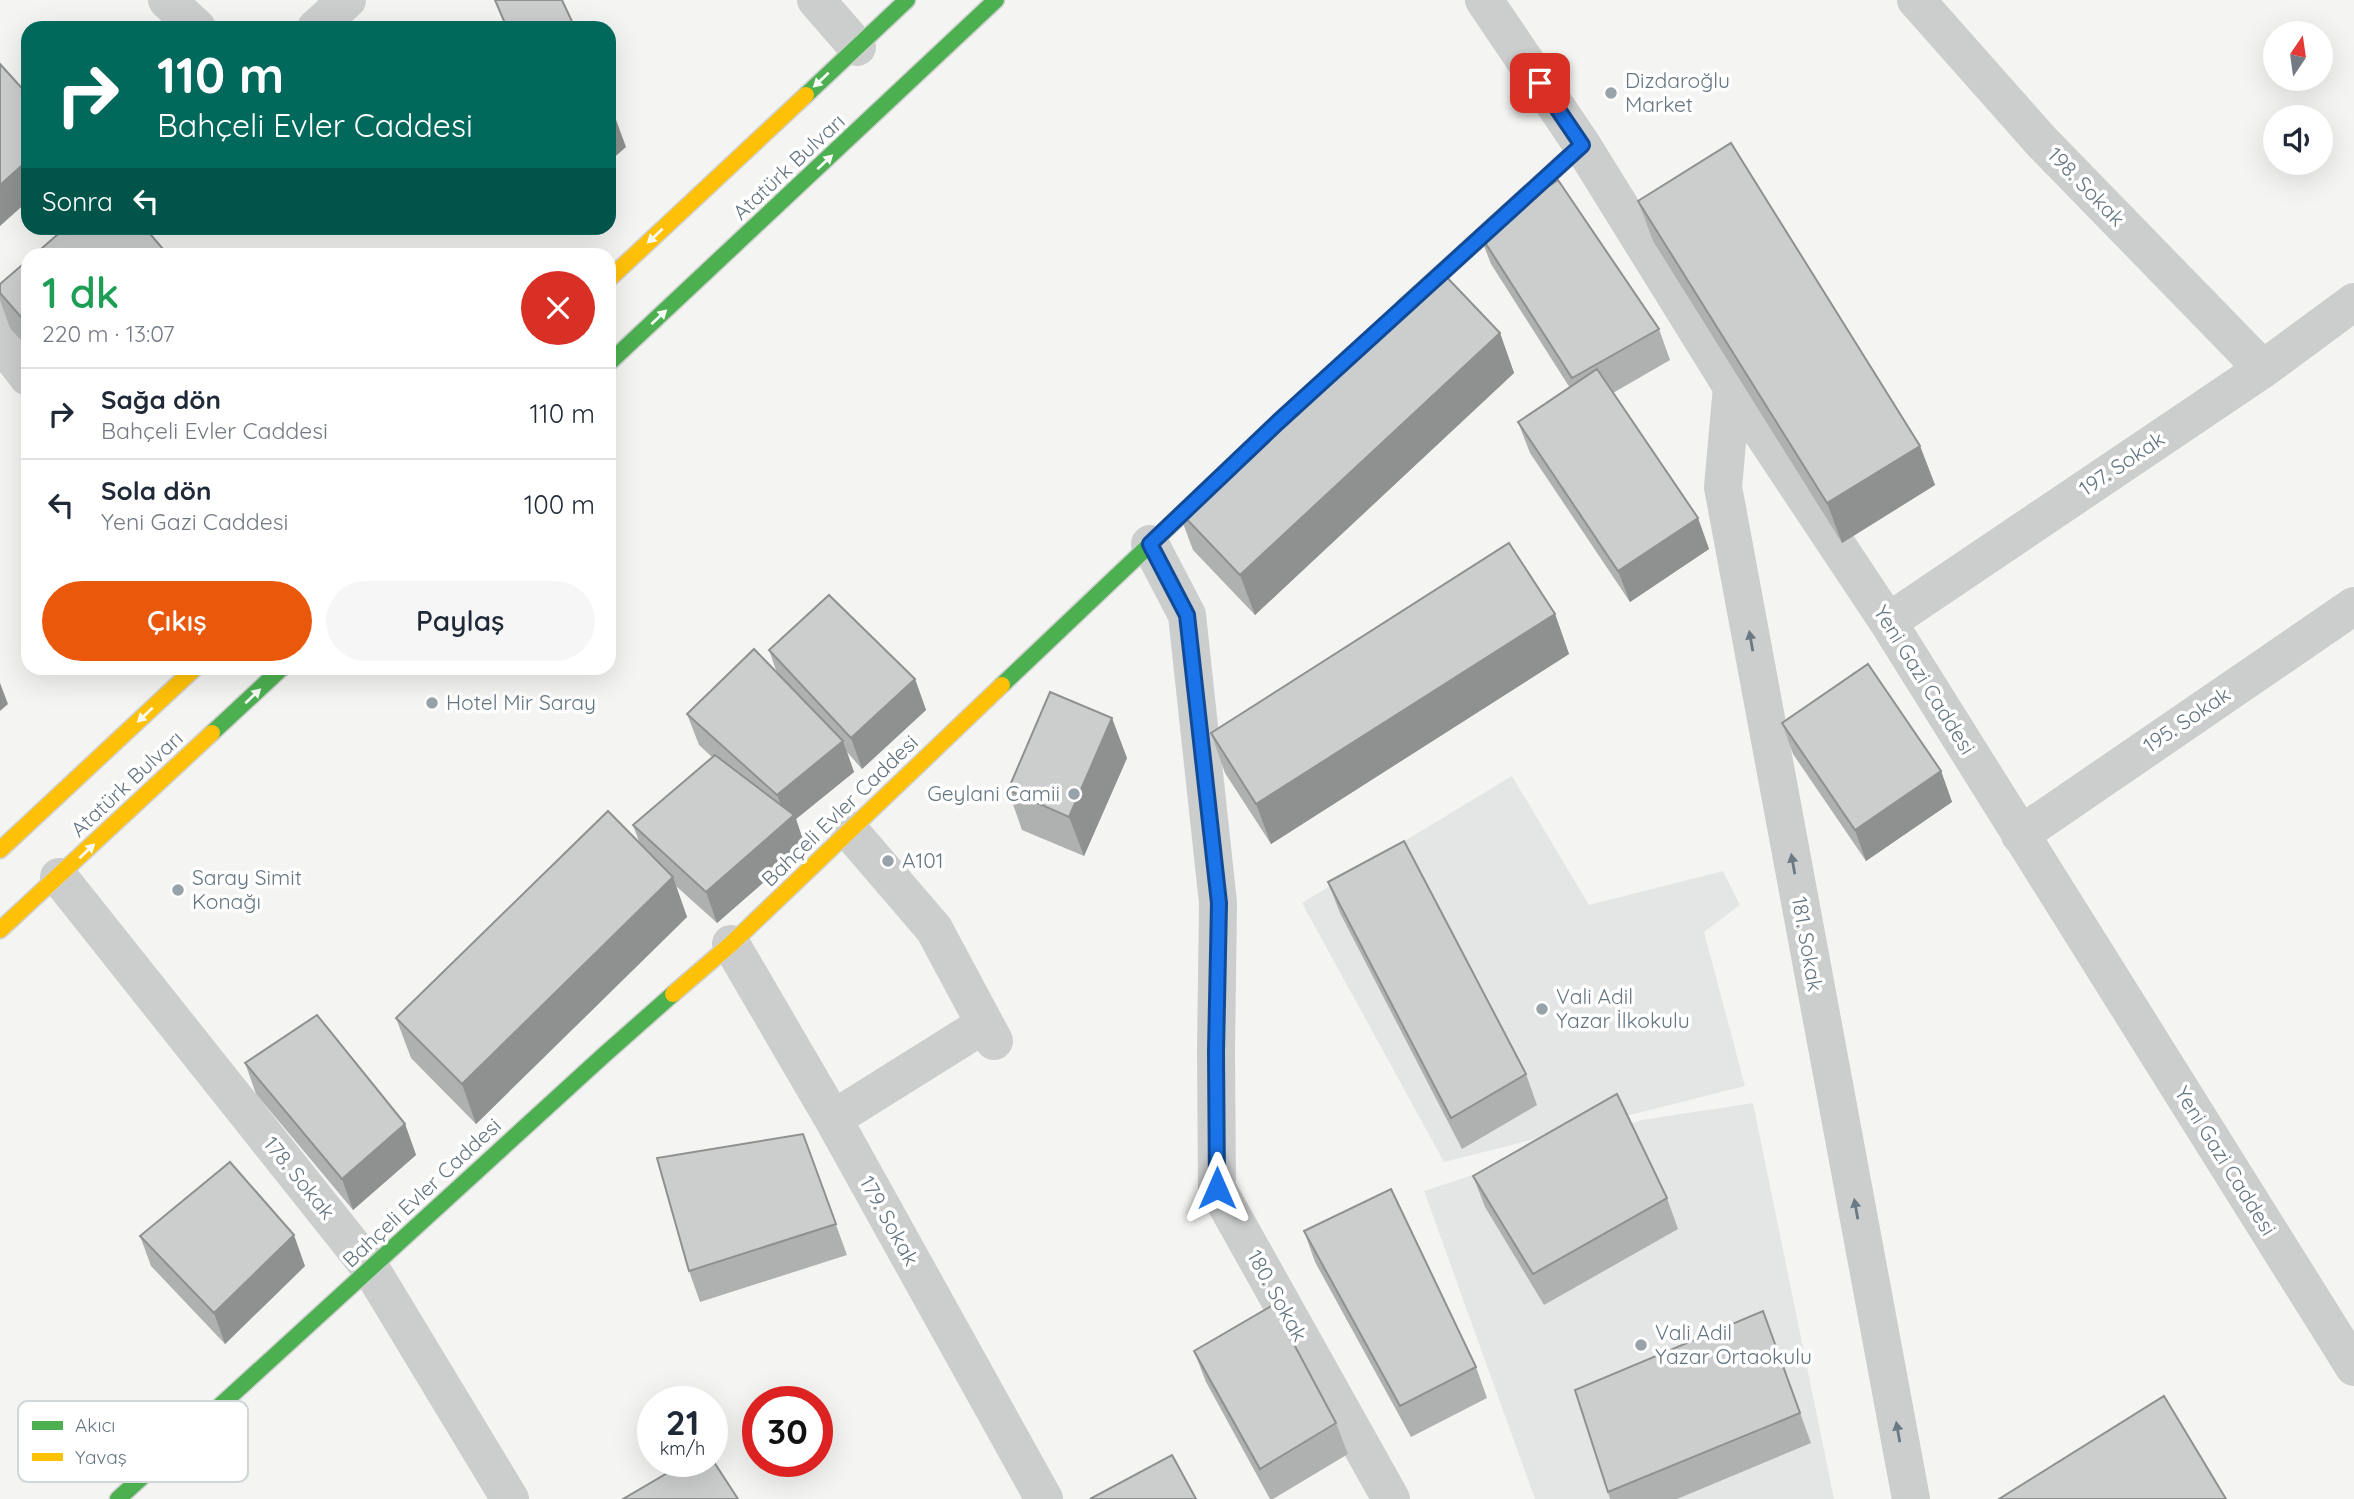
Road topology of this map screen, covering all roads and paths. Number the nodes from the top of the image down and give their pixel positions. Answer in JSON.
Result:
{"nodes":[{"id":1,"x":167,"y":0,"type":"edge"},
{"id":2,"x":346,"y":0,"type":"edge"},
{"id":3,"x":816,"y":0,"type":"edge"},
{"id":4,"x":907,"y":0,"type":"edge"},
{"id":5,"x":996,"y":0,"type":"edge"},
{"id":6,"x":1484,"y":0,"type":"edge"},
{"id":7,"x":1916,"y":0,"type":"edge"},
{"id":8,"x":190,"y":21,"type":"edge"},
{"id":9,"x":324,"y":21,"type":"edge"},
{"id":10,"x":857,"y":47,"type":"junction"},
{"id":11,"x":1582,"y":145,"type":"junction"},
{"id":12,"x":616,"y":272,"type":"edge"},
{"id":13,"x":21,"y":294,"type":"edge"},
{"id":14,"x":2354,"y":302,"type":"edge"},
{"id":15,"x":0,"y":313,"type":"edge"},
{"id":16,"x":1390,"y":320,"type":"edge"},
{"id":17,"x":0,"y":341,"type":"edge"},
{"id":18,"x":616,"y":356,"type":"edge"},
{"id":19,"x":21,"y":368,"type":"edge"},
{"id":20,"x":2263,"y":369,"type":"junction"},
{"id":21,"x":1732,"y":387,"type":"junction"},
{"id":22,"x":1229,"y":469,"type":"edge"},
{"id":23,"x":1150,"y":544,"type":"junction"},
{"id":24,"x":2354,"y":606,"type":"edge"},
{"id":25,"x":1888,"y":622,"type":"junction"},
{"id":26,"x":188,"y":675,"type":"edge"},
{"id":27,"x":275,"y":675,"type":"edge"},
{"id":28,"x":849,"y":831,"type":"junction"},
{"id":29,"x":2020,"y":835,"type":"junction"},
{"id":30,"x":0,"y":850,"type":"edge"},
{"id":31,"x":59,"y":877,"type":"junction"},
{"id":32,"x":0,"y":930,"type":"edge"},
{"id":33,"x":731,"y":944,"type":"junction"},
{"id":34,"x":833,"y":1119,"type":"junction"},
{"id":35,"x":371,"y":1269,"type":"junction"},
{"id":36,"x":2354,"y":1367,"type":"edge"},
{"id":37,"x":226,"y":1401,"type":"edge"},
{"id":38,"x":137,"y":1482,"type":"edge"},
{"id":39,"x":1908,"y":1498,"type":"edge"},
{"id":40,"x":118,"y":1499,"type":"edge"},
{"id":41,"x":510,"y":1499,"type":"edge"},
{"id":42,"x":1044,"y":1499,"type":"edge"},
{"id":43,"x":1391,"y":1499,"type":"edge"}],
"edges":[{"from":1,"to":8,"type":"street"},
{"from":2,"to":9,"type":"street"},
{"from":3,"to":10,"type":"street"},
{"from":4,"to":10,"type":"street","name":"Atatürk Bulvarı"},
{"from":18,"to":5,"type":"street","name":"Atatürk Bulvarı","one_way":true},
{"from":6,"to":11,"type":"street","name":"Yeni Gazi Caddesi"},
{"from":7,"to":20,"type":"street","name":"198. Sokak"},
{"from":10,"to":12,"type":"street","name":"Atatürk Bulvarı","one_way":true},
{"from":11,"to":16,"type":"street"},
{"from":11,"to":21,"type":"street","name":"Yeni Gazi Caddesi"},
{"from":13,"to":15,"type":"street"},
{"from":14,"to":20,"type":"street","name":"197. Sokak"},
{"from":17,"to":19,"type":"street"},
{"from":20,"to":25,"type":"street","name":"197. Sokak"},
{"from":21,"to":25,"type":"street","name":"Yeni Gazi Caddesi"},
{"from":39,"to":21,"type":"street","name":"181. Sokak","one_way":true},
{"from":22,"to":23,"type":"street","name":"Bahçeli Evler Caddesi"},
{"from":23,"to":28,"type":"street","name":"Bahçeli Evler Caddesi"},
{"from":23,"to":43,"type":"street","name":"180. Sokak"},
{"from":24,"to":29,"type":"street","name":"195. Sokak"},
{"from":25,"to":29,"type":"street","name":"Yeni Gazi Caddesi"},
{"from":26,"to":30,"type":"street","name":"Atatürk Bulvarı","one_way":true},
{"from":31,"to":27,"type":"street","name":"Atatürk Bulvarı","one_way":true},
{"from":28,"to":33,"type":"street","name":"Bahçeli Evler Caddesi"},
{"from":28,"to":34,"type":"street"},
{"from":29,"to":36,"type":"street","name":"Yeni Gazi Caddesi"},
{"from":31,"to":32,"type":"street","name":"Atatürk Bulvarı"},
{"from":31,"to":35,"type":"street","name":"178. Sokak"},
{"from":33,"to":34,"type":"street","name":"179. Sokak"},
{"from":33,"to":35,"type":"street","name":"Bahçeli Evler Caddesi"},
{"from":34,"to":42,"type":"street","name":"179. Sokak"},
{"from":35,"to":37,"type":"street","name":"Bahçeli Evler Caddesi"},
{"from":35,"to":41,"type":"street","name":"178. Sokak"},
{"from":38,"to":40,"type":"street","name":"Bahçeli Evler Caddesi"}]}
